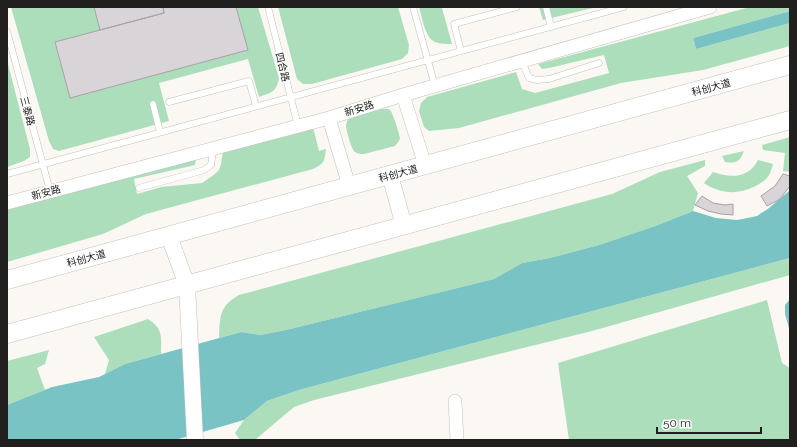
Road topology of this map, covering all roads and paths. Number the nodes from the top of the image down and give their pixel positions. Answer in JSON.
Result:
{"nodes":[{"id":1,"x":268,"y":7,"type":"edge"},
{"id":2,"x":413,"y":7,"type":"edge"},
{"id":3,"x":517,"y":7,"type":"edge"},
{"id":4,"x":546,"y":7,"type":"edge"},
{"id":5,"x":624,"y":7,"type":"edge"},
{"id":6,"x":710,"y":7,"type":"edge"},
{"id":7,"x":681,"y":11,"type":"edge"},
{"id":8,"x":552,"y":27,"type":"junction"},
{"id":9,"x":7,"y":31,"type":"edge"},
{"id":10,"x":461,"y":51,"type":"junction"},
{"id":11,"x":428,"y":60,"type":"junction"},
{"id":12,"x":522,"y":61,"type":"junction"},
{"id":13,"x":599,"y":63,"type":"dead end"},
{"id":14,"x":790,"y":66,"type":"edge"},
{"id":15,"x":436,"y":86,"type":"junction"},
{"id":16,"x":403,"y":95,"type":"junction"},
{"id":17,"x":290,"y":97,"type":"junction"},
{"id":18,"x":169,"y":102,"type":"dead end"},
{"id":19,"x":153,"y":104,"type":"dead end"},
{"id":20,"x":256,"y":106,"type":"junction"},
{"id":21,"x":329,"y":118,"type":"junction"},
{"id":22,"x":790,"y":120,"type":"edge"},
{"id":23,"x":298,"y":126,"type":"junction"},
{"id":24,"x":160,"y":132,"type":"junction"},
{"id":25,"x":211,"y":149,"type":"junction"},
{"id":26,"x":42,"y":164,"type":"junction"},
{"id":27,"x":425,"y":165,"type":"junction"},
{"id":28,"x":7,"y":174,"type":"edge"},
{"id":29,"x":390,"y":175,"type":"junction"},
{"id":30,"x":348,"y":186,"type":"junction"},
{"id":31,"x":139,"y":188,"type":"dead end"},
{"id":32,"x":50,"y":191,"type":"junction"},
{"id":33,"x":7,"y":203,"type":"edge"},
{"id":34,"x":404,"y":226,"type":"junction"},
{"id":35,"x":169,"y":236,"type":"junction"},
{"id":36,"x":7,"y":280,"type":"edge"},
{"id":37,"x":187,"y":285,"type":"junction"},
{"id":38,"x":7,"y":334,"type":"edge"},
{"id":39,"x":455,"y":401,"type":"dead end"},
{"id":40,"x":195,"y":440,"type":"edge"},
{"id":41,"x":457,"y":440,"type":"edge"}],
"edges":[{"from":1,"to":17,"type":"lane","name":"四合路"},
{"from":2,"to":11,"type":"lane"},
{"from":3,"to":10,"type":"lane"},
{"from":4,"to":8,"type":"lane"},
{"from":5,"to":8,"type":"lane"},
{"from":6,"to":7,"type":"street","name":"新安路"},
{"from":7,"to":12,"type":"street","name":"新安路"},
{"from":8,"to":10,"type":"lane"},
{"from":9,"to":26,"type":"lane","name":"三泰路"},
{"from":10,"to":11,"type":"lane"},
{"from":11,"to":15,"type":"lane"},
{"from":11,"to":17,"type":"lane"},
{"from":12,"to":13,"type":"lane"},
{"from":12,"to":15,"type":"street","name":"新安路"},
{"from":14,"to":27,"type":"main road","name":"科创大道"},
{"from":15,"to":16,"type":"street","name":"新安路"},
{"from":16,"to":21,"type":"street","name":"新安路"},
{"from":16,"to":27,"type":"street"},
{"from":17,"to":20,"type":"lane"},
{"from":17,"to":23,"type":"lane","name":"四合路"},
{"from":18,"to":20,"type":"lane"},
{"from":19,"to":24,"type":"lane"},
{"from":20,"to":24,"type":"lane"},
{"from":21,"to":23,"type":"street","name":"新安路"},
{"from":21,"to":30,"type":"street"},
{"from":22,"to":34,"type":"main road"},
{"from":23,"to":25,"type":"street","name":"新安路"},
{"from":24,"to":26,"type":"lane"},
{"from":25,"to":31,"type":"lane"},
{"from":25,"to":32,"type":"street","name":"新安路"},
{"from":26,"to":28,"type":"lane"},
{"from":26,"to":32,"type":"lane","name":"三泰路"},
{"from":27,"to":29,"type":"main road","name":"科创大道"},
{"from":29,"to":30,"type":"main road","name":"科创大道"},
{"from":29,"to":34,"type":"street"},
{"from":30,"to":35,"type":"main road","name":"科创大道"},
{"from":32,"to":33,"type":"street","name":"新安路"},
{"from":34,"to":37,"type":"main road"},
{"from":35,"to":36,"type":"main road","name":"科创大道"},
{"from":35,"to":37,"type":"street"},
{"from":37,"to":38,"type":"main road"},
{"from":37,"to":40,"type":"street"},
{"from":39,"to":41,"type":"street"}]}
